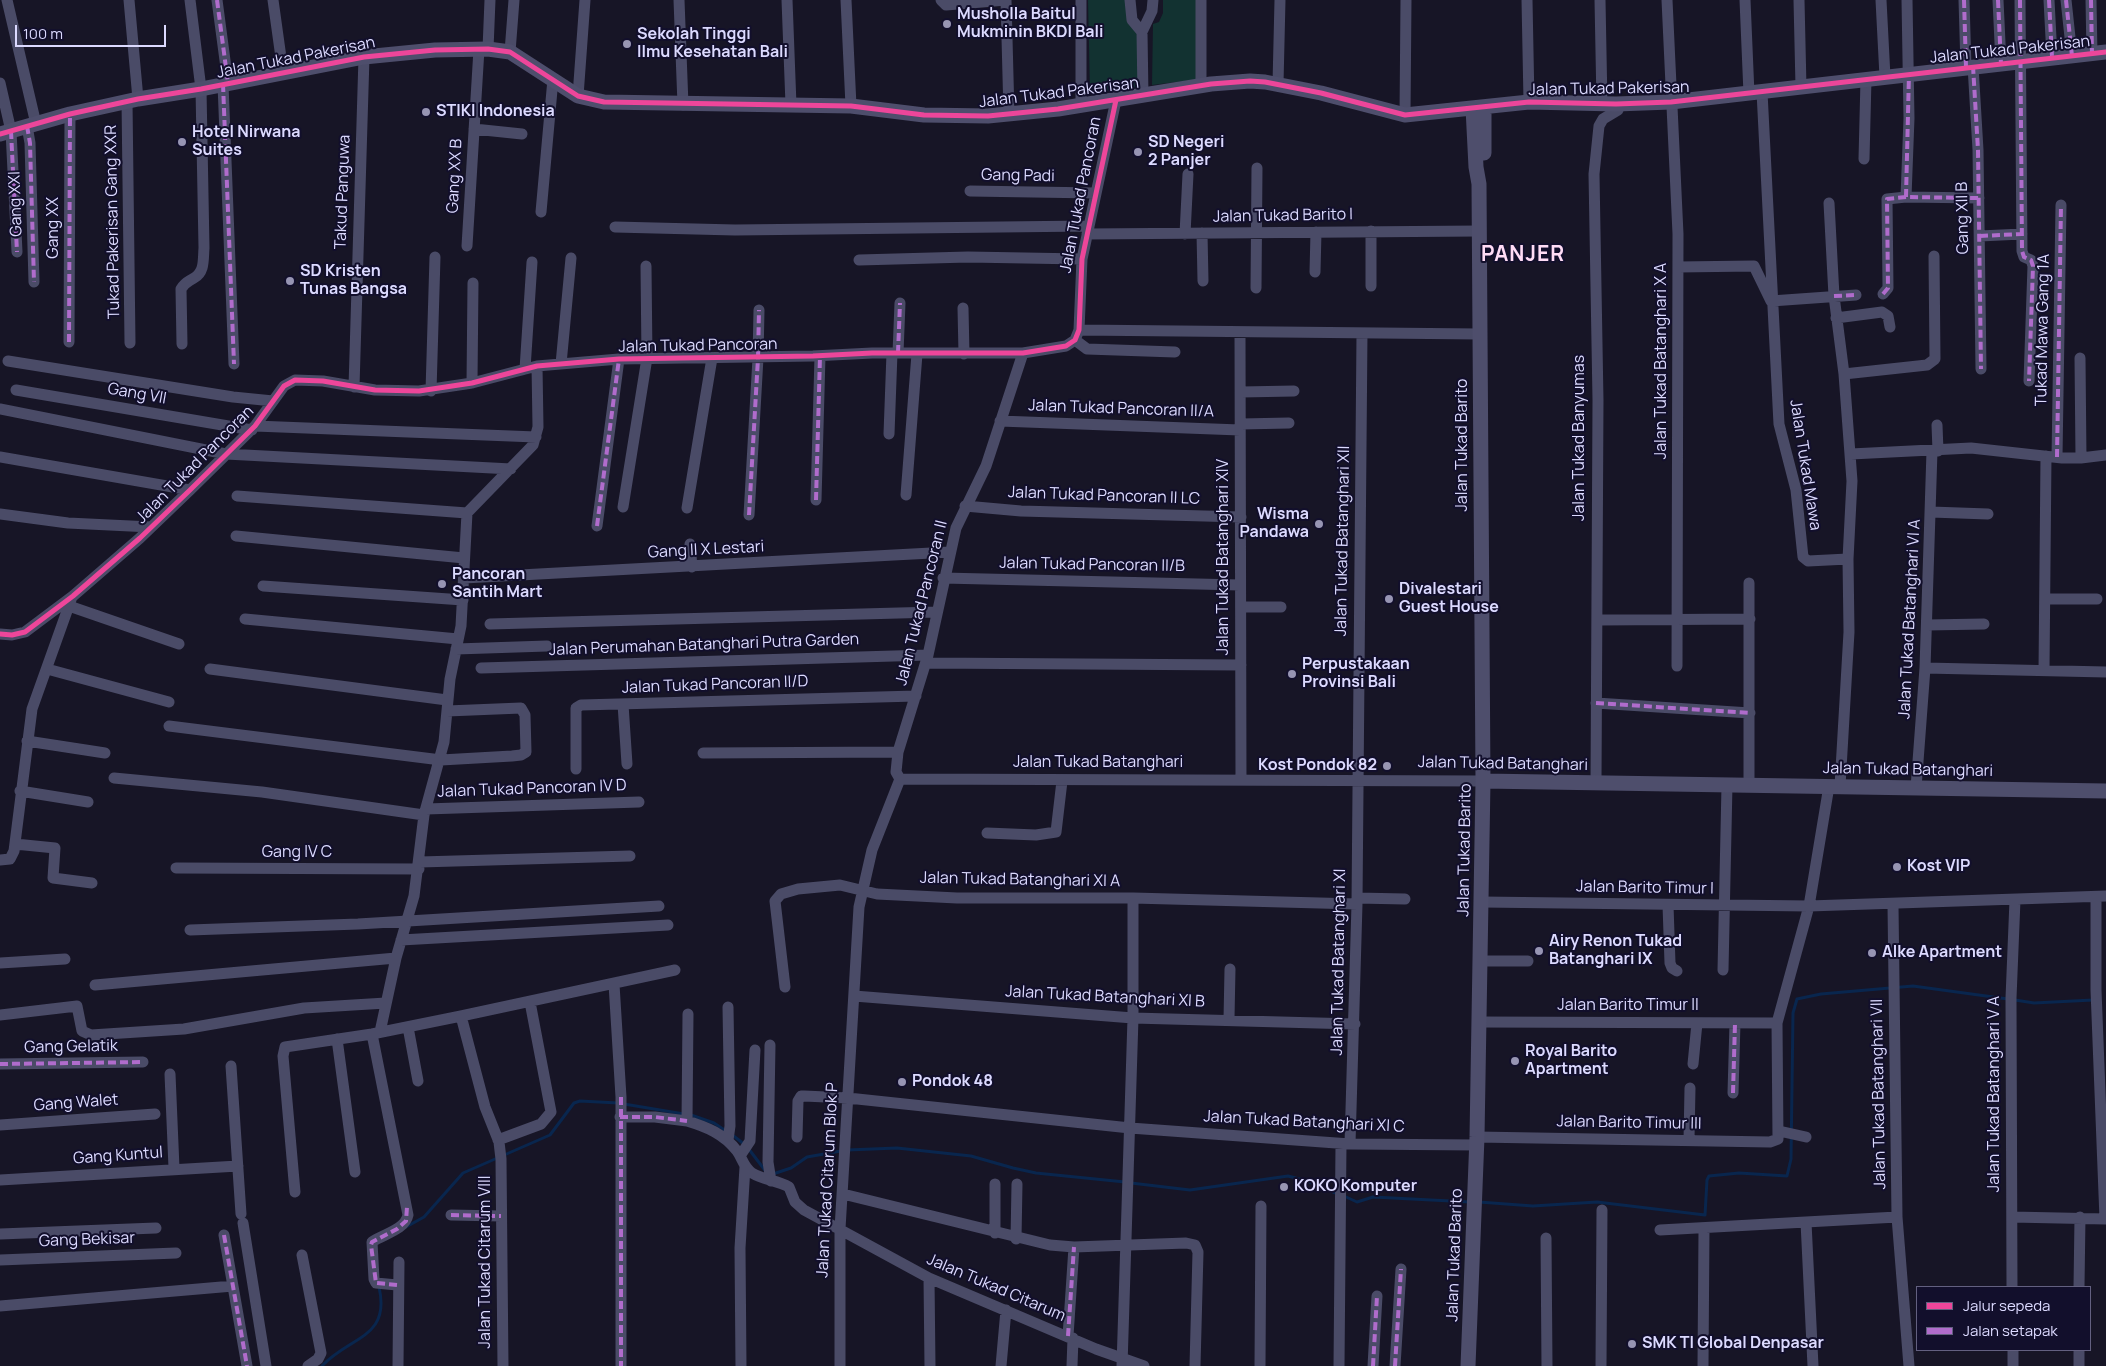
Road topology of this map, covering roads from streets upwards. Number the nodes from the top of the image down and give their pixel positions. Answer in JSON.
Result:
{"nodes":[{"id":1,"x":7,"y":0,"type":"edge"},
{"id":2,"x":129,"y":0,"type":"edge"},
{"id":3,"x":190,"y":0,"type":"edge"},
{"id":4,"x":217,"y":0,"type":"edge"},
{"id":5,"x":274,"y":0,"type":"edge"},
{"id":6,"x":490,"y":0,"type":"edge"},
{"id":7,"x":514,"y":0,"type":"edge"},
{"id":8,"x":585,"y":0,"type":"edge"},
{"id":9,"x":679,"y":0,"type":"edge"},
{"id":10,"x":786,"y":0,"type":"edge"},
{"id":11,"x":846,"y":0,"type":"edge"},
{"id":12,"x":941,"y":0,"type":"edge"},
{"id":13,"x":1006,"y":0,"type":"edge"},
{"id":14,"x":1081,"y":0,"type":"edge"},
{"id":15,"x":1130,"y":0,"type":"edge"},
{"id":16,"x":1153,"y":0,"type":"edge"},
{"id":17,"x":1201,"y":0,"type":"edge"},
{"id":18,"x":1280,"y":0,"type":"edge"},
{"id":19,"x":1406,"y":0,"type":"edge"},
{"id":20,"x":1527,"y":0,"type":"edge"},
{"id":21,"x":1600,"y":0,"type":"edge"},
{"id":22,"x":1667,"y":0,"type":"edge"},
{"id":23,"x":1745,"y":0,"type":"edge"},
{"id":24,"x":1799,"y":0,"type":"edge"},
{"id":25,"x":1881,"y":0,"type":"edge"},
{"id":26,"x":1907,"y":0,"type":"edge"},
{"id":27,"x":1964,"y":0,"type":"edge"},
{"id":28,"x":1998,"y":0,"type":"edge"},
{"id":29,"x":2020,"y":0,"type":"edge"},
{"id":30,"x":2049,"y":0,"type":"edge"},
{"id":31,"x":2066,"y":0,"type":"edge"},
{"id":32,"x":2091,"y":0,"type":"edge"},
{"id":33,"x":1142,"y":32,"type":"junction"},
{"id":34,"x":484,"y":49,"type":"junction"},
{"id":35,"x":510,"y":52,"type":"junction"},
{"id":36,"x":2099,"y":53,"type":"edge"},
{"id":37,"x":2072,"y":56,"type":"junction"},
{"id":38,"x":364,"y":57,"type":"junction"},
{"id":39,"x":2052,"y":57,"type":"junction"},
{"id":40,"x":2019,"y":62,"type":"junction"},
{"id":41,"x":2001,"y":64,"type":"junction"},
{"id":42,"x":1970,"y":67,"type":"junction"},
{"id":43,"x":283,"y":72,"type":"junction"},
{"id":44,"x":1908,"y":74,"type":"junction"},
{"id":45,"x":1885,"y":76,"type":"junction"},
{"id":46,"x":552,"y":79,"type":"junction"},
{"id":47,"x":1866,"y":79,"type":"junction"},
{"id":48,"x":0,"y":83,"type":"edge"},
{"id":49,"x":225,"y":84,"type":"junction"},
{"id":50,"x":1278,"y":84,"type":"junction"},
{"id":51,"x":1200,"y":86,"type":"junction"},
{"id":52,"x":1801,"y":87,"type":"junction"},
{"id":53,"x":201,"y":89,"type":"junction"},
{"id":54,"x":1756,"y":93,"type":"junction"},
{"id":55,"x":578,"y":96,"type":"junction"},
{"id":56,"x":1142,"y":96,"type":"junction"},
{"id":57,"x":133,"y":100,"type":"junction"},
{"id":58,"x":1529,"y":102,"type":"junction"},
{"id":59,"x":1671,"y":102,"type":"junction"},
{"id":60,"x":1602,"y":104,"type":"junction"},
{"id":61,"x":1620,"y":104,"type":"junction"},
{"id":62,"x":682,"y":105,"type":"junction"},
{"id":63,"x":791,"y":105,"type":"junction"},
{"id":64,"x":1115,"y":105,"type":"junction"},
{"id":65,"x":850,"y":106,"type":"junction"},
{"id":66,"x":1081,"y":106,"type":"junction"},
{"id":67,"x":1478,"y":107,"type":"junction"},
{"id":68,"x":70,"y":114,"type":"junction"},
{"id":69,"x":1009,"y":114,"type":"junction"},
{"id":70,"x":1405,"y":115,"type":"junction"},
{"id":71,"x":31,"y":125,"type":"junction"},
{"id":72,"x":474,"y":129,"type":"junction"},
{"id":73,"x":5,"y":132,"type":"edge"},
{"id":74,"x":522,"y":134,"type":"dead end"},
{"id":75,"x":1864,"y":159,"type":"dead end"},
{"id":76,"x":1257,"y":168,"type":"dead end"},
{"id":77,"x":1188,"y":174,"type":"dead end"},
{"id":78,"x":970,"y":191,"type":"dead end"},
{"id":79,"x":1096,"y":193,"type":"junction"},
{"id":80,"x":1906,"y":197,"type":"junction"},
{"id":81,"x":1979,"y":198,"type":"junction"},
{"id":82,"x":1828,"y":203,"type":"dead end"},
{"id":83,"x":2061,"y":205,"type":"dead end"},
{"id":84,"x":541,"y":212,"type":"dead end"},
{"id":85,"x":615,"y":227,"type":"dead end"},
{"id":86,"x":1088,"y":230,"type":"junction"},
{"id":87,"x":1371,"y":231,"type":"junction"},
{"id":88,"x":1479,"y":231,"type":"junction"},
{"id":89,"x":1256,"y":232,"type":"junction"},
{"id":90,"x":1316,"y":232,"type":"junction"},
{"id":91,"x":1202,"y":233,"type":"junction"},
{"id":92,"x":1185,"y":234,"type":"junction"},
{"id":93,"x":2022,"y":234,"type":"junction"},
{"id":94,"x":1980,"y":236,"type":"junction"},
{"id":95,"x":467,"y":246,"type":"dead end"},
{"id":96,"x":17,"y":252,"type":"dead end"},
{"id":97,"x":1934,"y":256,"type":"dead end"},
{"id":98,"x":435,"y":257,"type":"dead end"},
{"id":99,"x":571,"y":258,"type":"dead end"},
{"id":100,"x":1082,"y":259,"type":"junction"},
{"id":101,"x":859,"y":260,"type":"dead end"},
{"id":102,"x":532,"y":262,"type":"dead end"},
{"id":103,"x":646,"y":266,"type":"dead end"},
{"id":104,"x":1678,"y":267,"type":"junction"},
{"id":105,"x":1315,"y":272,"type":"dead end"},
{"id":106,"x":1203,"y":281,"type":"dead end"},
{"id":107,"x":34,"y":282,"type":"dead end"},
{"id":108,"x":473,"y":283,"type":"dead end"},
{"id":109,"x":1371,"y":286,"type":"dead end"},
{"id":110,"x":1256,"y":288,"type":"dead end"},
{"id":111,"x":1883,"y":294,"type":"dead end"},
{"id":112,"x":1856,"y":295,"type":"dead end"},
{"id":113,"x":1834,"y":296,"type":"junction"},
{"id":114,"x":1771,"y":301,"type":"junction"},
{"id":115,"x":900,"y":303,"type":"dead end"},
{"id":116,"x":963,"y":308,"type":"dead end"},
{"id":117,"x":758,"y":310,"type":"dead end"},
{"id":118,"x":1836,"y":318,"type":"junction"},
{"id":119,"x":1890,"y":327,"type":"dead end"},
{"id":120,"x":1240,"y":333,"type":"junction"},
{"id":121,"x":1362,"y":333,"type":"junction"},
{"id":122,"x":1479,"y":334,"type":"junction"},
{"id":123,"x":1077,"y":335,"type":"junction"},
{"id":124,"x":69,"y":342,"type":"dead end"},
{"id":125,"x":130,"y":343,"type":"dead end"},
{"id":126,"x":182,"y":344,"type":"dead end"},
{"id":127,"x":1175,"y":352,"type":"dead end"},
{"id":128,"x":895,"y":353,"type":"junction"},
{"id":129,"x":1023,"y":353,"type":"junction"},
{"id":130,"x":917,"y":354,"type":"junction"},
{"id":131,"x":964,"y":354,"type":"junction"},
{"id":132,"x":820,"y":356,"type":"junction"},
{"id":133,"x":647,"y":358,"type":"junction"},
{"id":134,"x":712,"y":358,"type":"junction"},
{"id":135,"x":758,"y":358,"type":"junction"},
{"id":136,"x":2080,"y":358,"type":"dead end"},
{"id":137,"x":620,"y":359,"type":"junction"},
{"id":138,"x":8,"y":361,"type":"dead end"},
{"id":139,"x":234,"y":364,"type":"dead end"},
{"id":140,"x":561,"y":364,"type":"junction"},
{"id":141,"x":538,"y":366,"type":"junction"},
{"id":142,"x":525,"y":369,"type":"junction"},
{"id":143,"x":1981,"y":369,"type":"dead end"},
{"id":144,"x":1844,"y":374,"type":"junction"},
{"id":145,"x":2029,"y":381,"type":"dead end"},
{"id":146,"x":472,"y":383,"type":"junction"},
{"id":147,"x":354,"y":387,"type":"junction"},
{"id":148,"x":16,"y":390,"type":"dead end"},
{"id":149,"x":431,"y":390,"type":"junction"},
{"id":150,"x":1294,"y":391,"type":"dead end"},
{"id":151,"x":1241,"y":392,"type":"junction"},
{"id":152,"x":274,"y":401,"type":"junction"},
{"id":153,"x":0,"y":409,"type":"edge"},
{"id":154,"x":1000,"y":421,"type":"junction"},
{"id":155,"x":1289,"y":423,"type":"dead end"},
{"id":156,"x":1937,"y":425,"type":"dead end"},
{"id":157,"x":1240,"y":427,"type":"junction"},
{"id":158,"x":254,"y":428,"type":"junction"},
{"id":159,"x":888,"y":434,"type":"dead end"},
{"id":160,"x":536,"y":437,"type":"junction"},
{"id":161,"x":1935,"y":451,"type":"junction"},
{"id":162,"x":226,"y":454,"type":"junction"},
{"id":163,"x":1851,"y":454,"type":"junction"},
{"id":164,"x":2106,"y":455,"type":"edge"},
{"id":165,"x":2051,"y":456,"type":"junction"},
{"id":166,"x":0,"y":458,"type":"edge"},
{"id":167,"x":2080,"y":458,"type":"junction"},
{"id":168,"x":511,"y":469,"type":"junction"},
{"id":169,"x":190,"y":490,"type":"junction"},
{"id":170,"x":906,"y":495,"type":"dead end"},
{"id":171,"x":237,"y":496,"type":"dead end"},
{"id":172,"x":816,"y":500,"type":"dead end"},
{"id":173,"x":965,"y":506,"type":"junction"},
{"id":174,"x":623,"y":507,"type":"dead end"},
{"id":175,"x":687,"y":508,"type":"dead end"},
{"id":176,"x":1931,"y":512,"type":"junction"},
{"id":177,"x":467,"y":513,"type":"junction"},
{"id":178,"x":0,"y":514,"type":"edge"},
{"id":179,"x":1988,"y":514,"type":"dead end"},
{"id":180,"x":749,"y":515,"type":"dead end"},
{"id":181,"x":1241,"y":517,"type":"junction"},
{"id":182,"x":597,"y":526,"type":"dead end"},
{"id":183,"x":151,"y":527,"type":"junction"},
{"id":184,"x":236,"y":536,"type":"dead end"},
{"id":185,"x":690,"y":544,"type":"dead end"},
{"id":186,"x":950,"y":552,"type":"junction"},
{"id":187,"x":464,"y":558,"type":"junction"},
{"id":188,"x":1848,"y":559,"type":"junction"},
{"id":189,"x":692,"y":567,"type":"junction"},
{"id":190,"x":464,"y":578,"type":"junction"},
{"id":191,"x":943,"y":578,"type":"junction"},
{"id":192,"x":1749,"y":583,"type":"dead end"},
{"id":193,"x":1240,"y":585,"type":"junction"},
{"id":194,"x":263,"y":586,"type":"dead end"},
{"id":195,"x":2045,"y":599,"type":"junction"},
{"id":196,"x":2097,"y":599,"type":"dead end"},
{"id":197,"x":463,"y":600,"type":"junction"},
{"id":198,"x":71,"y":601,"type":"junction"},
{"id":199,"x":1240,"y":607,"type":"junction"},
{"id":200,"x":1281,"y":607,"type":"dead end"},
{"id":201,"x":936,"y":612,"type":"junction"},
{"id":202,"x":245,"y":619,"type":"dead end"},
{"id":203,"x":1750,"y":619,"type":"junction"},
{"id":204,"x":1598,"y":620,"type":"junction"},
{"id":205,"x":1676,"y":620,"type":"junction"},
{"id":206,"x":490,"y":624,"type":"dead end"},
{"id":207,"x":1984,"y":624,"type":"dead end"},
{"id":208,"x":1927,"y":625,"type":"junction"},
{"id":209,"x":0,"y":634,"type":"edge"},
{"id":210,"x":179,"y":644,"type":"dead end"},
{"id":211,"x":457,"y":644,"type":"junction"},
{"id":212,"x":547,"y":646,"type":"dead end"},
{"id":213,"x":927,"y":659,"type":"junction"},
{"id":214,"x":1241,"y":665,"type":"junction"},
{"id":215,"x":1677,"y":666,"type":"dead end"},
{"id":216,"x":481,"y":668,"type":"dead end"},
{"id":217,"x":1926,"y":668,"type":"junction"},
{"id":218,"x":46,"y":669,"type":"junction"},
{"id":219,"x":210,"y":669,"type":"dead end"},
{"id":220,"x":2044,"y":670,"type":"junction"},
{"id":221,"x":2106,"y":672,"type":"edge"},
{"id":222,"x":916,"y":696,"type":"junction"},
{"id":223,"x":169,"y":702,"type":"dead end"},
{"id":224,"x":1596,"y":703,"type":"junction"},
{"id":225,"x":623,"y":704,"type":"junction"},
{"id":226,"x":447,"y":706,"type":"junction"},
{"id":227,"x":1750,"y":713,"type":"junction"},
{"id":228,"x":169,"y":726,"type":"dead end"},
{"id":229,"x":27,"y":741,"type":"junction"},
{"id":230,"x":898,"y":752,"type":"junction"},
{"id":231,"x":105,"y":753,"type":"dead end"},
{"id":232,"x":703,"y":753,"type":"dead end"},
{"id":233,"x":441,"y":760,"type":"junction"},
{"id":234,"x":627,"y":764,"type":"dead end"},
{"id":235,"x":576,"y":769,"type":"dead end"},
{"id":236,"x":114,"y":778,"type":"dead end"},
{"id":237,"x":900,"y":780,"type":"junction"},
{"id":238,"x":1240,"y":780,"type":"junction"},
{"id":239,"x":1356,"y":780,"type":"junction"},
{"id":240,"x":1062,"y":781,"type":"junction"},
{"id":241,"x":1483,"y":781,"type":"junction"},
{"id":242,"x":1596,"y":783,"type":"junction"},
{"id":243,"x":1749,"y":784,"type":"junction"},
{"id":244,"x":1727,"y":785,"type":"junction"},
{"id":245,"x":1834,"y":786,"type":"junction"},
{"id":246,"x":1916,"y":788,"type":"junction"},
{"id":247,"x":20,"y":791,"type":"junction"},
{"id":248,"x":2106,"y":791,"type":"edge"},
{"id":249,"x":88,"y":802,"type":"dead end"},
{"id":250,"x":639,"y":802,"type":"dead end"},
{"id":251,"x":425,"y":812,"type":"junction"},
{"id":252,"x":987,"y":834,"type":"dead end"},
{"id":253,"x":15,"y":844,"type":"junction"},
{"id":254,"x":630,"y":856,"type":"dead end"},
{"id":255,"x":0,"y":860,"type":"edge"},
{"id":256,"x":419,"y":866,"type":"junction"},
{"id":257,"x":176,"y":868,"type":"dead end"},
{"id":258,"x":92,"y":883,"type":"dead end"},
{"id":259,"x":862,"y":891,"type":"junction"},
{"id":260,"x":2101,"y":897,"type":"edge"},
{"id":261,"x":1133,"y":898,"type":"junction"},
{"id":262,"x":1405,"y":899,"type":"dead end"},
{"id":263,"x":2015,"y":900,"type":"junction"},
{"id":264,"x":1357,"y":901,"type":"junction"},
{"id":265,"x":1482,"y":902,"type":"junction"},
{"id":266,"x":1668,"y":905,"type":"junction"},
{"id":267,"x":1893,"y":905,"type":"junction"},
{"id":268,"x":659,"y":906,"type":"dead end"},
{"id":269,"x":1725,"y":906,"type":"junction"},
{"id":270,"x":1809,"y":906,"type":"junction"},
{"id":271,"x":408,"y":920,"type":"junction"},
{"id":272,"x":668,"y":925,"type":"dead end"},
{"id":273,"x":190,"y":930,"type":"dead end"},
{"id":274,"x":401,"y":940,"type":"junction"},
{"id":275,"x":396,"y":958,"type":"junction"},
{"id":276,"x":65,"y":959,"type":"dead end"},
{"id":277,"x":1481,"y":961,"type":"junction"},
{"id":278,"x":1528,"y":961,"type":"dead end"},
{"id":279,"x":0,"y":963,"type":"edge"},
{"id":280,"x":1230,"y":969,"type":"dead end"},
{"id":281,"x":675,"y":970,"type":"dead end"},
{"id":282,"x":1723,"y":970,"type":"dead end"},
{"id":283,"x":1677,"y":971,"type":"dead end"},
{"id":284,"x":614,"y":984,"type":"junction"},
{"id":285,"x":95,"y":985,"type":"dead end"},
{"id":286,"x":785,"y":988,"type":"dead end"},
{"id":287,"x":854,"y":996,"type":"junction"},
{"id":288,"x":530,"y":1002,"type":"junction"},
{"id":289,"x":386,"y":1003,"type":"junction"},
{"id":290,"x":728,"y":1007,"type":"dead end"},
{"id":291,"x":688,"y":1014,"type":"dead end"},
{"id":292,"x":0,"y":1015,"type":"edge"},
{"id":293,"x":461,"y":1016,"type":"junction"},
{"id":294,"x":1133,"y":1018,"type":"junction"},
{"id":295,"x":1229,"y":1019,"type":"junction"},
{"id":296,"x":1479,"y":1022,"type":"junction"},
{"id":297,"x":1697,"y":1023,"type":"junction"},
{"id":298,"x":1735,"y":1023,"type":"junction"},
{"id":299,"x":1777,"y":1023,"type":"junction"},
{"id":300,"x":1355,"y":1024,"type":"junction"},
{"id":301,"x":408,"y":1027,"type":"junction"},
{"id":302,"x":376,"y":1033,"type":"junction"},
{"id":303,"x":337,"y":1039,"type":"junction"},
{"id":304,"x":770,"y":1045,"type":"dead end"},
{"id":305,"x":755,"y":1050,"type":"dead end"},
{"id":306,"x":143,"y":1062,"type":"dead end"},
{"id":307,"x":0,"y":1064,"type":"edge"},
{"id":308,"x":1693,"y":1064,"type":"dead end"},
{"id":309,"x":230,"y":1066,"type":"dead end"},
{"id":310,"x":170,"y":1074,"type":"dead end"},
{"id":311,"x":418,"y":1081,"type":"dead end"},
{"id":312,"x":1690,"y":1088,"type":"dead end"},
{"id":313,"x":1733,"y":1092,"type":"dead end"},
{"id":314,"x":848,"y":1098,"type":"junction"},
{"id":315,"x":155,"y":1114,"type":"dead end"},
{"id":316,"x":620,"y":1114,"type":"junction"},
{"id":317,"x":687,"y":1120,"type":"junction"},
{"id":318,"x":0,"y":1125,"type":"edge"},
{"id":319,"x":1130,"y":1128,"type":"junction"},
{"id":320,"x":797,"y":1137,"type":"dead end"},
{"id":321,"x":728,"y":1139,"type":"junction"},
{"id":322,"x":1689,"y":1140,"type":"junction"},
{"id":323,"x":499,"y":1141,"type":"junction"},
{"id":324,"x":1477,"y":1141,"type":"junction"},
{"id":325,"x":1345,"y":1144,"type":"junction"},
{"id":326,"x":741,"y":1155,"type":"junction"},
{"id":327,"x":238,"y":1166,"type":"junction"},
{"id":328,"x":745,"y":1167,"type":"junction"},
{"id":329,"x":174,"y":1168,"type":"junction"},
{"id":330,"x":355,"y":1172,"type":"dead end"},
{"id":331,"x":770,"y":1176,"type":"junction"},
{"id":332,"x":0,"y":1180,"type":"edge"},
{"id":333,"x":995,"y":1184,"type":"dead end"},
{"id":334,"x":1017,"y":1184,"type":"dead end"},
{"id":335,"x":295,"y":1192,"type":"dead end"},
{"id":336,"x":844,"y":1194,"type":"junction"},
{"id":337,"x":1261,"y":1206,"type":"dead end"},
{"id":338,"x":1602,"y":1210,"type":"dead end"},
{"id":339,"x":451,"y":1215,"type":"dead end"},
{"id":340,"x":501,"y":1216,"type":"junction"},
{"id":341,"x":1897,"y":1217,"type":"junction"},
{"id":342,"x":2012,"y":1217,"type":"junction"},
{"id":343,"x":2080,"y":1217,"type":"junction"},
{"id":344,"x":2106,"y":1219,"type":"edge"},
{"id":345,"x":1806,"y":1222,"type":"junction"},
{"id":346,"x":156,"y":1228,"type":"dead end"},
{"id":347,"x":1704,"y":1228,"type":"junction"},
{"id":348,"x":840,"y":1229,"type":"junction"},
{"id":349,"x":1660,"y":1230,"type":"dead end"},
{"id":350,"x":995,"y":1233,"type":"junction"},
{"id":351,"x":0,"y":1234,"type":"edge"},
{"id":352,"x":224,"y":1235,"type":"dead end"},
{"id":353,"x":1546,"y":1238,"type":"dead end"},
{"id":354,"x":1016,"y":1239,"type":"junction"},
{"id":355,"x":1128,"y":1245,"type":"junction"},
{"id":356,"x":1074,"y":1247,"type":"junction"},
{"id":357,"x":176,"y":1253,"type":"dead end"},
{"id":358,"x":302,"y":1255,"type":"dead end"},
{"id":359,"x":0,"y":1260,"type":"edge"},
{"id":360,"x":399,"y":1262,"type":"dead end"},
{"id":361,"x":1401,"y":1269,"type":"dead end"},
{"id":362,"x":929,"y":1278,"type":"junction"},
{"id":363,"x":393,"y":1284,"type":"junction"},
{"id":364,"x":233,"y":1286,"type":"junction"},
{"id":365,"x":2012,"y":1286,"type":"edge"},
{"id":366,"x":2080,"y":1286,"type":"edge"},
{"id":367,"x":1377,"y":1296,"type":"dead end"},
{"id":368,"x":0,"y":1306,"type":"edge"},
{"id":369,"x":1006,"y":1310,"type":"junction"},
{"id":370,"x":1071,"y":1337,"type":"junction"},
{"id":371,"x":2013,"y":1351,"type":"edge"},
{"id":372,"x":2079,"y":1351,"type":"edge"},
{"id":373,"x":1123,"y":1363,"type":"edge"},
{"id":374,"x":247,"y":1366,"type":"edge"},
{"id":375,"x":266,"y":1366,"type":"edge"},
{"id":376,"x":308,"y":1366,"type":"edge"},
{"id":377,"x":398,"y":1366,"type":"edge"},
{"id":378,"x":503,"y":1366,"type":"edge"},
{"id":379,"x":621,"y":1366,"type":"edge"},
{"id":380,"x":741,"y":1366,"type":"edge"},
{"id":381,"x":840,"y":1366,"type":"edge"},
{"id":382,"x":930,"y":1366,"type":"edge"},
{"id":383,"x":1001,"y":1366,"type":"edge"},
{"id":384,"x":1072,"y":1366,"type":"edge"},
{"id":385,"x":1144,"y":1366,"type":"edge"},
{"id":386,"x":1196,"y":1366,"type":"edge"},
{"id":387,"x":1260,"y":1366,"type":"edge"},
{"id":388,"x":1339,"y":1366,"type":"edge"},
{"id":389,"x":1373,"y":1366,"type":"edge"},
{"id":390,"x":1395,"y":1366,"type":"edge"},
{"id":391,"x":1468,"y":1366,"type":"edge"},
{"id":392,"x":1547,"y":1366,"type":"edge"},
{"id":393,"x":1601,"y":1366,"type":"edge"},
{"id":394,"x":1703,"y":1366,"type":"edge"},
{"id":395,"x":1813,"y":1366,"type":"edge"},
{"id":396,"x":1909,"y":1366,"type":"edge"},
{"id":397,"x":2014,"y":1366,"type":"edge"},
{"id":398,"x":2079,"y":1366,"type":"edge"}],
"edges":[{"from":1,"to":71,"type":"street","name":"Gang XXI"},
{"from":2,"to":57,"type":"street","name":"Tukad Pakerisan Gang XXR"},
{"from":3,"to":53,"type":"street"},
{"from":4,"to":49,"type":"street"},
{"from":5,"to":43,"type":"street"},
{"from":6,"to":34,"type":"street","name":"Gang XX B"},
{"from":7,"to":35,"type":"street"},
{"from":8,"to":55,"type":"street"},
{"from":9,"to":62,"type":"street"},
{"from":10,"to":63,"type":"street"},
{"from":11,"to":65,"type":"street"},
{"from":12,"to":13,"type":"street"},
{"from":13,"to":69,"type":"street"},
{"from":14,"to":66,"type":"street"},
{"from":15,"to":33,"type":"street"},
{"from":16,"to":33,"type":"street"},
{"from":17,"to":51,"type":"street"},
{"from":18,"to":50,"type":"street"},
{"from":19,"to":70,"type":"street"},
{"from":20,"to":58,"type":"street"},
{"from":21,"to":60,"type":"street"},
{"from":22,"to":59,"type":"street","name":"Jalan Tukad Batanghari X A"},
{"from":23,"to":54,"type":"street","name":"Jalan Tukad Mawa"},
{"from":24,"to":52,"type":"street"},
{"from":25,"to":45,"type":"street"},
{"from":26,"to":44,"type":"street"},
{"from":27,"to":42,"type":"street","name":"Gang XII B"},
{"from":28,"to":41,"type":"street"},
{"from":29,"to":40,"type":"street"},
{"from":30,"to":39,"type":"street"},
{"from":31,"to":37,"type":"street"},
{"from":32,"to":36,"type":"street"},
{"from":33,"to":56,"type":"street"},
{"from":34,"to":35,"type":"street","name":"Jalan Tukad Pakerisan"},
{"from":34,"to":38,"type":"street","name":"Jalan Tukad Pakerisan"},
{"from":34,"to":72,"type":"street","name":"Gang XX B"},
{"from":35,"to":46,"type":"street","name":"Jalan Tukad Pakerisan"},
{"from":36,"to":37,"type":"street","name":"Jalan Tukad Pakerisan"},
{"from":37,"to":39,"type":"street","name":"Jalan Tukad Pakerisan"},
{"from":38,"to":43,"type":"street","name":"Jalan Tukad Pakerisan"},
{"from":38,"to":147,"type":"street","name":"Takud Panguwa"},
{"from":39,"to":40,"type":"street","name":"Jalan Tukad Pakerisan"},
{"from":40,"to":41,"type":"street","name":"Jalan Tukad Pakerisan"},
{"from":40,"to":93,"type":"street"},
{"from":41,"to":42,"type":"street","name":"Jalan Tukad Pakerisan"},
{"from":42,"to":44,"type":"street","name":"Jalan Tukad Pakerisan"},
{"from":42,"to":81,"type":"street","name":"Gang XII B"},
{"from":43,"to":49,"type":"street","name":"Jalan Tukad Pakerisan"},
{"from":44,"to":45,"type":"street","name":"Jalan Tukad Pakerisan"},
{"from":44,"to":80,"type":"street"},
{"from":45,"to":47,"type":"street","name":"Jalan Tukad Pakerisan"},
{"from":46,"to":55,"type":"street","name":"Jalan Tukad Pakerisan"},
{"from":46,"to":84,"type":"street"},
{"from":47,"to":52,"type":"street","name":"Jalan Tukad Pakerisan"},
{"from":47,"to":75,"type":"street"},
{"from":48,"to":73,"type":"street"},
{"from":49,"to":53,"type":"street","name":"Jalan Tukad Pakerisan"},
{"from":49,"to":139,"type":"street"},
{"from":50,"to":51,"type":"street","name":"Jalan Tukad Pakerisan"},
{"from":50,"to":70,"type":"street","name":"Jalan Tukad Pakerisan"},
{"from":51,"to":56,"type":"street","name":"Jalan Tukad Pakerisan"},
{"from":52,"to":54,"type":"street","name":"Jalan Tukad Pakerisan"},
{"from":53,"to":57,"type":"street","name":"Jalan Tukad Pakerisan"},
{"from":53,"to":126,"type":"street"},
{"from":54,"to":59,"type":"street","name":"Jalan Tukad Pakerisan"},
{"from":54,"to":114,"type":"street","name":"Jalan Tukad Mawa"},
{"from":55,"to":62,"type":"street","name":"Jalan Tukad Pakerisan"},
{"from":56,"to":64,"type":"street","name":"Jalan Tukad Pakerisan"},
{"from":57,"to":68,"type":"street","name":"Jalan Tukad Pakerisan"},
{"from":57,"to":125,"type":"street","name":"Tukad Pakerisan Gang XXR"},
{"from":58,"to":60,"type":"street","name":"Jalan Tukad Pakerisan"},
{"from":58,"to":67,"type":"street","name":"Jalan Tukad Pakerisan"},
{"from":59,"to":61,"type":"street","name":"Jalan Tukad Pakerisan"},
{"from":59,"to":104,"type":"street","name":"Jalan Tukad Batanghari X A"},
{"from":60,"to":61,"type":"street","name":"Jalan Tukad Pakerisan"},
{"from":61,"to":204,"type":"street","name":"Jalan Tukad Banyumas"},
{"from":62,"to":63,"type":"street","name":"Jalan Tukad Pakerisan"},
{"from":63,"to":65,"type":"street","name":"Jalan Tukad Pakerisan"},
{"from":64,"to":66,"type":"street","name":"Jalan Tukad Pakerisan"},
{"from":64,"to":79,"type":"street","name":"Jalan Tukad Pancoran"},
{"from":65,"to":69,"type":"street","name":"Jalan Tukad Pakerisan"},
{"from":66,"to":69,"type":"street","name":"Jalan Tukad Pakerisan"},
{"from":67,"to":70,"type":"street","name":"Jalan Tukad Pakerisan"},
{"from":67,"to":88,"type":"street","name":"Jalan Tukad Barito"},
{"from":68,"to":71,"type":"street","name":"Jalan Tukad Pakerisan"},
{"from":68,"to":124,"type":"street","name":"Gang XX"},
{"from":71,"to":73,"type":"street","name":"Jalan Tukad Pakerisan"},
{"from":71,"to":107,"type":"street","name":"Gang XXI"},
{"from":72,"to":74,"type":"street"},
{"from":72,"to":95,"type":"street","name":"Gang XX B"},
{"from":73,"to":96,"type":"street"},
{"from":76,"to":89,"type":"street"},
{"from":77,"to":92,"type":"street"},
{"from":78,"to":79,"type":"street","name":"Gang Padi"},
{"from":79,"to":86,"type":"street","name":"Jalan Tukad Pancoran"},
{"from":80,"to":81,"type":"street"},
{"from":80,"to":111,"type":"street"},
{"from":81,"to":94,"type":"street","name":"Gang XII B"},
{"from":82,"to":113,"type":"street"},
{"from":83,"to":165,"type":"street","name":"Tukad Mawa Gang 1A"},
{"from":85,"to":86,"type":"street","name":"Jalan Tukad Barito I"},
{"from":86,"to":92,"type":"street","name":"Jalan Tukad Barito I"},
{"from":86,"to":100,"type":"street","name":"Jalan Tukad Pancoran"},
{"from":87,"to":88,"type":"street","name":"Jalan Tukad Barito I"},
{"from":87,"to":90,"type":"street","name":"Jalan Tukad Barito I"},
{"from":87,"to":109,"type":"street"},
{"from":88,"to":122,"type":"street","name":"Jalan Tukad Barito"},
{"from":89,"to":90,"type":"street","name":"Jalan Tukad Barito I"},
{"from":89,"to":91,"type":"street","name":"Jalan Tukad Barito I"},
{"from":89,"to":110,"type":"street"},
{"from":90,"to":105,"type":"street"},
{"from":91,"to":92,"type":"street","name":"Jalan Tukad Barito I"},
{"from":91,"to":106,"type":"street"},
{"from":93,"to":94,"type":"street"},
{"from":93,"to":145,"type":"street"},
{"from":94,"to":143,"type":"street","name":"Gang XII B"},
{"from":97,"to":144,"type":"street"},
{"from":98,"to":149,"type":"street"},
{"from":99,"to":140,"type":"street"},
{"from":100,"to":101,"type":"street"},
{"from":100,"to":123,"type":"street","name":"Jalan Tukad Pancoran"},
{"from":102,"to":142,"type":"street"},
{"from":103,"to":133,"type":"street"},
{"from":104,"to":114,"type":"street"},
{"from":104,"to":205,"type":"street","name":"Jalan Tukad Batanghari X A"},
{"from":108,"to":146,"type":"street"},
{"from":112,"to":113,"type":"street"},
{"from":113,"to":114,"type":"street"},
{"from":113,"to":118,"type":"street"},
{"from":114,"to":188,"type":"street","name":"Jalan Tukad Mawa"},
{"from":115,"to":128,"type":"street"},
{"from":116,"to":131,"type":"street"},
{"from":117,"to":135,"type":"street"},
{"from":118,"to":119,"type":"street"},
{"from":118,"to":144,"type":"street"},
{"from":120,"to":121,"type":"street"},
{"from":120,"to":123,"type":"street"},
{"from":120,"to":151,"type":"street","name":"Jalan Tukad Batanghari XIV"},
{"from":121,"to":122,"type":"street"},
{"from":121,"to":239,"type":"street","name":"Jalan Tukad Batanghari XII"},
{"from":122,"to":241,"type":"street","name":"Jalan Tukad Barito"},
{"from":123,"to":127,"type":"street"},
{"from":123,"to":129,"type":"street","name":"Jalan Tukad Pancoran"},
{"from":128,"to":130,"type":"street","name":"Jalan Tukad Pancoran"},
{"from":128,"to":132,"type":"street","name":"Jalan Tukad Pancoran"},
{"from":128,"to":159,"type":"street"},
{"from":129,"to":131,"type":"street","name":"Jalan Tukad Pancoran"},
{"from":129,"to":154,"type":"street","name":"Jalan Tukad Pancoran II"},
{"from":130,"to":131,"type":"street","name":"Jalan Tukad Pancoran"},
{"from":130,"to":170,"type":"street"},
{"from":132,"to":135,"type":"street","name":"Jalan Tukad Pancoran"},
{"from":132,"to":172,"type":"street"},
{"from":133,"to":134,"type":"street","name":"Jalan Tukad Pancoran"},
{"from":133,"to":137,"type":"street","name":"Jalan Tukad Pancoran"},
{"from":133,"to":174,"type":"street"},
{"from":134,"to":135,"type":"street","name":"Jalan Tukad Pancoran"},
{"from":134,"to":175,"type":"street"},
{"from":135,"to":180,"type":"street"},
{"from":136,"to":167,"type":"street"},
{"from":137,"to":140,"type":"street","name":"Jalan Tukad Pancoran"},
{"from":137,"to":182,"type":"street"},
{"from":138,"to":152,"type":"street"},
{"from":140,"to":141,"type":"street","name":"Jalan Tukad Pancoran"},
{"from":141,"to":142,"type":"street","name":"Jalan Tukad Pancoran"},
{"from":141,"to":160,"type":"street"},
{"from":142,"to":146,"type":"street","name":"Jalan Tukad Pancoran"},
{"from":144,"to":163,"type":"street"},
{"from":146,"to":149,"type":"street","name":"Jalan Tukad Pancoran"},
{"from":147,"to":149,"type":"street","name":"Jalan Tukad Pancoran"},
{"from":147,"to":152,"type":"street","name":"Jalan Tukad Pancoran"},
{"from":148,"to":158,"type":"street","name":"Gang VII"},
{"from":150,"to":151,"type":"street"},
{"from":151,"to":157,"type":"street","name":"Jalan Tukad Batanghari XIV"},
{"from":152,"to":158,"type":"street","name":"Jalan Tukad Pancoran"},
{"from":153,"to":162,"type":"street"},
{"from":154,"to":157,"type":"street","name":"Jalan Tukad Pancoran II/A"},
{"from":154,"to":173,"type":"street","name":"Jalan Tukad Pancoran II"},
{"from":155,"to":157,"type":"street","name":"Jalan Tukad Pancoran II/A"},
{"from":156,"to":161,"type":"street","name":"Jalan Tukad Batanghari VI A"},
{"from":157,"to":181,"type":"street","name":"Jalan Tukad Batanghari XIV"},
{"from":158,"to":160,"type":"street","name":"Gang VII"},
{"from":158,"to":162,"type":"street","name":"Jalan Tukad Pancoran"},
{"from":160,"to":168,"type":"street"},
{"from":161,"to":163,"type":"street"},
{"from":161,"to":165,"type":"street"},
{"from":161,"to":176,"type":"street","name":"Jalan Tukad Batanghari VI A"},
{"from":162,"to":168,"type":"street"},
{"from":162,"to":169,"type":"street","name":"Jalan Tukad Pancoran"},
{"from":163,"to":188,"type":"street"},
{"from":164,"to":167,"type":"street"},
{"from":165,"to":167,"type":"street"},
{"from":165,"to":195,"type":"street","name":"Tukad Mawa Gang 1A"},
{"from":166,"to":169,"type":"street"},
{"from":168,"to":177,"type":"street"},
{"from":169,"to":183,"type":"street","name":"Jalan Tukad Pancoran"},
{"from":171,"to":177,"type":"street"},
{"from":173,"to":181,"type":"street","name":"Jalan Tukad Pancoran II LC"},
{"from":173,"to":186,"type":"street","name":"Jalan Tukad Pancoran II"},
{"from":176,"to":179,"type":"street"},
{"from":176,"to":208,"type":"street","name":"Jalan Tukad Batanghari VI A"},
{"from":177,"to":187,"type":"street"},
{"from":178,"to":183,"type":"street"},
{"from":181,"to":193,"type":"street","name":"Jalan Tukad Batanghari XIV"},
{"from":183,"to":198,"type":"street","name":"Jalan Tukad Pancoran"},
{"from":184,"to":187,"type":"street"},
{"from":185,"to":189,"type":"street"},
{"from":186,"to":189,"type":"street","name":"Gang II X Lestari"},
{"from":186,"to":191,"type":"street","name":"Jalan Tukad Pancoran II"},
{"from":187,"to":190,"type":"street"},
{"from":188,"to":245,"type":"street"},
{"from":189,"to":190,"type":"street","name":"Gang II X Lestari"},
{"from":190,"to":197,"type":"street"},
{"from":191,"to":193,"type":"street","name":"Jalan Tukad Pancoran II/B"},
{"from":191,"to":201,"type":"street","name":"Jalan Tukad Pancoran II"},
{"from":192,"to":203,"type":"street"},
{"from":193,"to":199,"type":"street","name":"Jalan Tukad Batanghari XIV"},
{"from":194,"to":197,"type":"street"},
{"from":195,"to":196,"type":"street"},
{"from":195,"to":220,"type":"street","name":"Tukad Mawa Gang 1A"},
{"from":197,"to":211,"type":"street"},
{"from":198,"to":209,"type":"street","name":"Jalan Tukad Pancoran"},
{"from":198,"to":210,"type":"street"},
{"from":198,"to":218,"type":"street"},
{"from":199,"to":200,"type":"street"},
{"from":199,"to":214,"type":"street","name":"Jalan Tukad Batanghari XIV"},
{"from":201,"to":206,"type":"street"},
{"from":201,"to":213,"type":"street","name":"Jalan Tukad Pancoran II"},
{"from":202,"to":211,"type":"street"},
{"from":203,"to":205,"type":"street"},
{"from":203,"to":227,"type":"street"},
{"from":204,"to":205,"type":"street"},
{"from":204,"to":224,"type":"street","name":"Jalan Tukad Banyumas"},
{"from":205,"to":215,"type":"street","name":"Jalan Tukad Batanghari X A"},
{"from":207,"to":208,"type":"street"},
{"from":208,"to":217,"type":"street","name":"Jalan Tukad Batanghari VI A"},
{"from":211,"to":212,"type":"street"},
{"from":211,"to":226,"type":"street"},
{"from":213,"to":214,"type":"street"},
{"from":213,"to":216,"type":"street","name":"Jalan Perumahan Batanghari Putra Garden"},
{"from":213,"to":222,"type":"street","name":"Jalan Tukad Pancoran II"},
{"from":214,"to":238,"type":"street","name":"Jalan Tukad Batanghari XIV"},
{"from":217,"to":220,"type":"street"},
{"from":217,"to":246,"type":"street","name":"Jalan Tukad Batanghari VI A"},
{"from":218,"to":223,"type":"street"},
{"from":218,"to":229,"type":"street"},
{"from":219,"to":226,"type":"street"},
{"from":220,"to":221,"type":"street"},
{"from":222,"to":225,"type":"street","name":"Jalan Tukad Pancoran II/D"},
{"from":222,"to":230,"type":"street","name":"Jalan Tukad Pancoran II"},
{"from":224,"to":227,"type":"street"},
{"from":224,"to":242,"type":"street","name":"Jalan Tukad Banyumas"},
{"from":225,"to":234,"type":"street"},
{"from":225,"to":235,"type":"street","name":"Jalan Tukad Pancoran II/D"},
{"from":226,"to":233,"type":"street"},
{"from":226,"to":233,"type":"street"},
{"from":227,"to":243,"type":"street"},
{"from":228,"to":233,"type":"street"},
{"from":229,"to":231,"type":"street"},
{"from":229,"to":247,"type":"street"},
{"from":230,"to":232,"type":"street"},
{"from":230,"to":237,"type":"street","name":"Jalan Tukad Pancoran II"},
{"from":233,"to":251,"type":"street"},
{"from":236,"to":251,"type":"street","name":"Jalan Tukad Pancoran IV D"},
{"from":237,"to":240,"type":"street","name":"Jalan Tukad Batanghari"},
{"from":237,"to":259,"type":"street","name":"Jalan Tukad Citarum Blok P"},
{"from":238,"to":239,"type":"street","name":"Jalan Tukad Batanghari"},
{"from":238,"to":240,"type":"street","name":"Jalan Tukad Batanghari"},
{"from":239,"to":241,"type":"street","name":"Jalan Tukad Batanghari"},
{"from":239,"to":264,"type":"street","name":"Jalan Tukad Batanghari XI"},
{"from":240,"to":252,"type":"street"},
{"from":241,"to":242,"type":"street","name":"Jalan Tukad Batanghari"},
{"from":241,"to":265,"type":"street","name":"Jalan Tukad Barito"},
{"from":242,"to":244,"type":"street","name":"Jalan Tukad Batanghari"},
{"from":243,"to":244,"type":"street","name":"Jalan Tukad Batanghari"},
{"from":243,"to":245,"type":"street","name":"Jalan Tukad Batanghari"},
{"from":244,"to":269,"type":"street"},
{"from":245,"to":246,"type":"street","name":"Jalan Tukad Batanghari"},
{"from":245,"to":270,"type":"street"},
{"from":246,"to":248,"type":"street","name":"Jalan Tukad Batanghari"},
{"from":247,"to":249,"type":"street"},
{"from":247,"to":253,"type":"street"},
{"from":250,"to":251,"type":"street","name":"Jalan Tukad Pancoran IV D"},
{"from":251,"to":256,"type":"street"},
{"from":253,"to":255,"type":"street"},
{"from":253,"to":258,"type":"street"},
{"from":254,"to":256,"type":"street","name":"Gang IV C"},
{"from":256,"to":257,"type":"street","name":"Gang IV C"},
{"from":256,"to":271,"type":"street"},
{"from":259,"to":261,"type":"street","name":"Jalan Tukad Batanghari XI A"},
{"from":259,"to":286,"type":"street","name":"Jalan Tukad Batanghari XI A"},
{"from":259,"to":287,"type":"street","name":"Jalan Tukad Citarum Blok P"},
{"from":260,"to":263,"type":"street"},
{"from":260,"to":344,"type":"street"},
{"from":261,"to":264,"type":"street","name":"Jalan Tukad Batanghari XI A"},
{"from":261,"to":294,"type":"street"},
{"from":262,"to":264,"type":"street","name":"Jalan Tukad Batanghari XI A"},
{"from":263,"to":267,"type":"street"},
{"from":263,"to":342,"type":"street","name":"Jalan Tukad Batanghari V A"},
{"from":264,"to":300,"type":"street","name":"Jalan Tukad Batanghari XI"},
{"from":265,"to":266,"type":"street","name":"Jalan Barito Timur I"},
{"from":265,"to":277,"type":"street","name":"Jalan Tukad Barito"},
{"from":266,"to":269,"type":"street","name":"Jalan Barito Timur I"},
{"from":266,"to":283,"type":"street"},
{"from":267,"to":270,"type":"street"},
{"from":267,"to":341,"type":"street","name":"Jalan Tukad Batanghari VII"},
{"from":268,"to":271,"type":"street"},
{"from":269,"to":270,"type":"street","name":"Jalan Barito Timur I"},
{"from":269,"to":282,"type":"street"},
{"from":270,"to":299,"type":"street"},
{"from":271,"to":273,"type":"street"},
{"from":271,"to":274,"type":"street"},
{"from":272,"to":274,"type":"street"},
{"from":274,"to":275,"type":"street"},
{"from":275,"to":285,"type":"street"},
{"from":275,"to":289,"type":"street"},
{"from":276,"to":279,"type":"street"},
{"from":277,"to":278,"type":"street"},
{"from":277,"to":296,"type":"street","name":"Jalan Tukad Barito"},
{"from":280,"to":295,"type":"street"},
{"from":281,"to":284,"type":"street"},
{"from":284,"to":288,"type":"street"},
{"from":284,"to":316,"type":"street"},
{"from":287,"to":294,"type":"street","name":"Jalan Tukad Batanghari XI B"},
{"from":287,"to":314,"type":"street","name":"Jalan Tukad Citarum Blok P"},
{"from":288,"to":293,"type":"street"},
{"from":288,"to":323,"type":"street"},
{"from":289,"to":292,"type":"street"},
{"from":289,"to":302,"type":"street"},
{"from":290,"to":321,"type":"street"},
{"from":291,"to":317,"type":"street"},
{"from":293,"to":301,"type":"street"},
{"from":293,"to":323,"type":"street","name":"Jalan Tukad Citarum VIII"},
{"from":294,"to":295,"type":"street","name":"Jalan Tukad Batanghari XI B"},
{"from":294,"to":319,"type":"street"},
{"from":295,"to":300,"type":"street","name":"Jalan Tukad Batanghari XI B"},
{"from":296,"to":297,"type":"street","name":"Jalan Barito Timur II"},
{"from":296,"to":324,"type":"street","name":"Jalan Tukad Barito"},
{"from":297,"to":298,"type":"street","name":"Jalan Barito Timur II"},
{"from":297,"to":308,"type":"street"},
{"from":298,"to":299,"type":"street","name":"Jalan Barito Timur II"},
{"from":298,"to":313,"type":"street"},
{"from":299,"to":322,"type":"street","name":"Jalan Barito Timur III"},
{"from":300,"to":325,"type":"street","name":"Jalan Tukad Batanghari XI"},
{"from":301,"to":302,"type":"street"},
{"from":301,"to":311,"type":"street"},
{"from":302,"to":303,"type":"street"},
{"from":302,"to":363,"type":"street"},
{"from":303,"to":330,"type":"street"},
{"from":303,"to":335,"type":"street"},
{"from":304,"to":331,"type":"street"},
{"from":305,"to":326,"type":"street"},
{"from":306,"to":307,"type":"street","name":"Gang Gelatik"},
{"from":309,"to":327,"type":"street"},
{"from":310,"to":329,"type":"street"},
{"from":312,"to":322,"type":"street"},
{"from":314,"to":319,"type":"street","name":"Jalan Tukad Batanghari XI C"},
{"from":314,"to":320,"type":"street","name":"Jalan Tukad Batanghari XI C"},
{"from":314,"to":336,"type":"street","name":"Jalan Tukad Citarum Blok P"},
{"from":315,"to":318,"type":"street","name":"Gang Walet"},
{"from":316,"to":317,"type":"street"},
{"from":316,"to":379,"type":"street"},
{"from":317,"to":321,"type":"street"},
{"from":319,"to":325,"type":"street","name":"Jalan Tukad Batanghari XI C"},
{"from":319,"to":355,"type":"street"},
{"from":321,"to":326,"type":"street"},
{"from":322,"to":324,"type":"street","name":"Jalan Barito Timur III"},
{"from":323,"to":340,"type":"street","name":"Jalan Tukad Citarum VIII"},
{"from":324,"to":325,"type":"street","name":"Jalan Tukad Batanghari XI C"},
{"from":324,"to":391,"type":"street","name":"Jalan Tukad Barito"},
{"from":325,"to":388,"type":"street","name":"Jalan Tukad Batanghari XI"},
{"from":326,"to":328,"type":"street"},
{"from":327,"to":329,"type":"street","name":"Gang Kuntul"},
{"from":327,"to":375,"type":"street"},
{"from":328,"to":331,"type":"street","name":"Jalan Tukad Citarum"},
{"from":328,"to":380,"type":"street"},
{"from":329,"to":332,"type":"street","name":"Gang Kuntul"},
{"from":331,"to":348,"type":"street","name":"Jalan Tukad Citarum"},
{"from":333,"to":350,"type":"street"},
{"from":334,"to":354,"type":"street"},
{"from":336,"to":348,"type":"street","name":"Jalan Tukad Citarum Blok P"},
{"from":336,"to":350,"type":"street"},
{"from":337,"to":387,"type":"street"},
{"from":338,"to":393,"type":"street"},
{"from":339,"to":340,"type":"street"},
{"from":340,"to":378,"type":"street","name":"Jalan Tukad Citarum VIII"},
{"from":341,"to":345,"type":"street"},
{"from":341,"to":396,"type":"street","name":"Jalan Tukad Batanghari VII"},
{"from":342,"to":343,"type":"street"},
{"from":342,"to":365,"type":"street","name":"Jalan Tukad Batanghari V A"},
{"from":343,"to":344,"type":"street"},
{"from":343,"to":366,"type":"street"},
{"from":345,"to":347,"type":"street"},
{"from":345,"to":395,"type":"street"},
{"from":346,"to":351,"type":"street"},
{"from":347,"to":349,"type":"street"},
{"from":347,"to":394,"type":"street"},
{"from":348,"to":362,"type":"street","name":"Jalan Tukad Citarum"},
{"from":348,"to":381,"type":"street","name":"Jalan Tukad Citarum Blok P"},
{"from":350,"to":354,"type":"street"},
{"from":352,"to":364,"type":"street"},
{"from":353,"to":392,"type":"street"},
{"from":354,"to":356,"type":"street"},
{"from":355,"to":356,"type":"street"},
{"from":355,"to":373,"type":"street"},
{"from":355,"to":386,"type":"street"},
{"from":356,"to":370,"type":"street"},
{"from":357,"to":359,"type":"street","name":"Gang Bekisar"},
{"from":358,"to":376,"type":"street"},
{"from":360,"to":363,"type":"street"},
{"from":361,"to":390,"type":"street"},
{"from":362,"to":369,"type":"street","name":"Jalan Tukad Citarum"},
{"from":362,"to":382,"type":"street"},
{"from":363,"to":377,"type":"street"},
{"from":364,"to":368,"type":"street"},
{"from":364,"to":374,"type":"street"},
{"from":367,"to":389,"type":"street"},
{"from":369,"to":370,"type":"street","name":"Jalan Tukad Citarum"},
{"from":369,"to":383,"type":"street"},
{"from":370,"to":373,"type":"street","name":"Jalan Tukad Citarum"},
{"from":370,"to":384,"type":"street"},
{"from":371,"to":397,"type":"street"},
{"from":372,"to":398,"type":"street"},
{"from":373,"to":385,"type":"street","name":"Jalan Tukad Citarum"}]}
